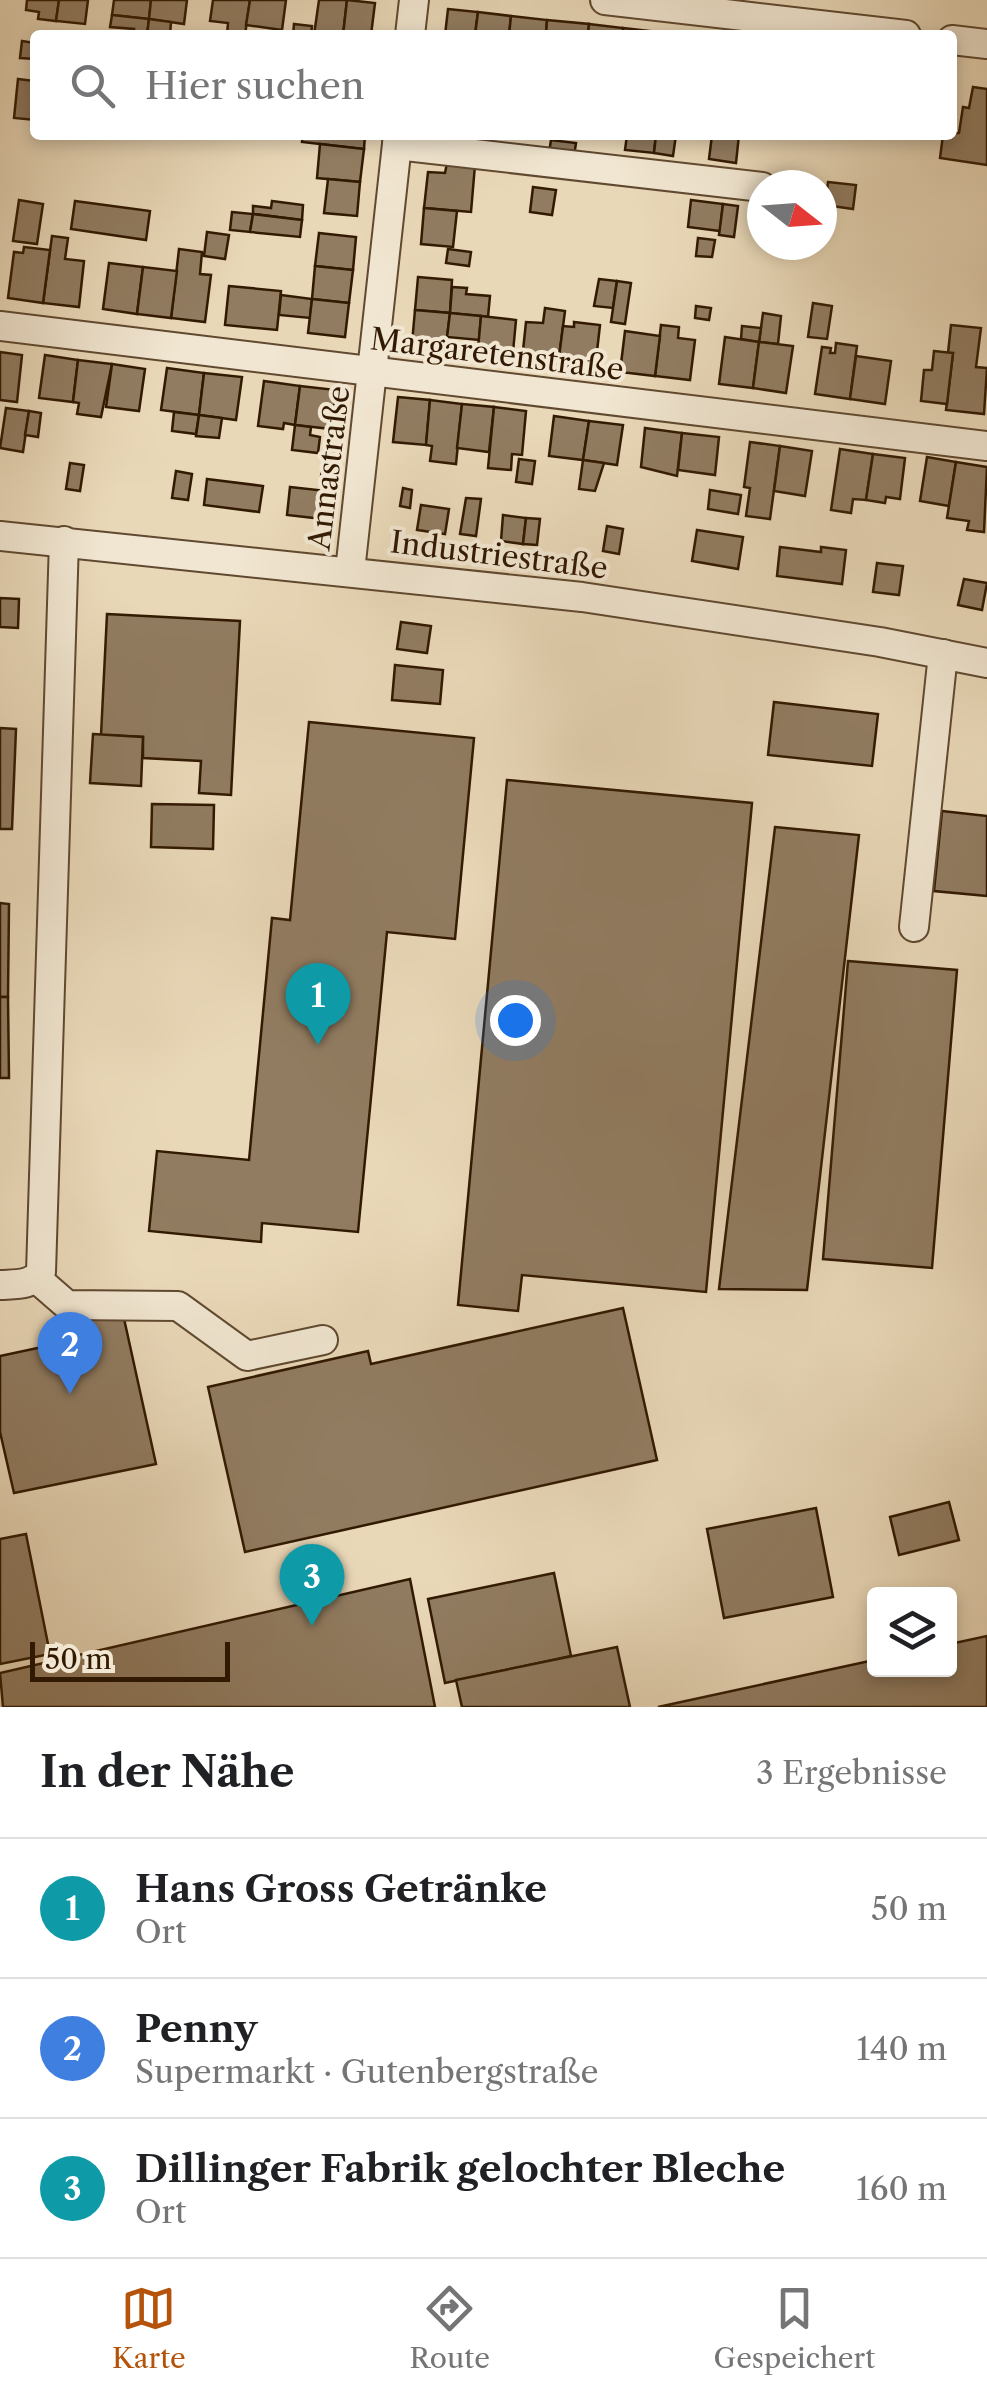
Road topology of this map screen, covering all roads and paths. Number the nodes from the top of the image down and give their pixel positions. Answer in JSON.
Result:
{"nodes":[{"id":1,"x":414,"y":0,"type":"edge"},
{"id":2,"x":605,"y":0,"type":"edge"},
{"id":3,"x":801,"y":12,"type":"edge"},
{"id":4,"x":411,"y":30,"type":"edge"},
{"id":5,"x":883,"y":30,"type":"edge"},
{"id":6,"x":957,"y":41,"type":"edge"},
{"id":7,"x":987,"y":44,"type":"edge"},
{"id":8,"x":398,"y":140,"type":"edge"},
{"id":9,"x":747,"y":184,"type":"edge"},
{"id":10,"x":0,"y":326,"type":"edge"},
{"id":11,"x":374,"y":372,"type":"junction"},
{"id":12,"x":987,"y":446,"type":"edge"},
{"id":13,"x":0,"y":536,"type":"edge"},
{"id":14,"x":64,"y":541,"type":"junction"},
{"id":15,"x":350,"y":571,"type":"junction"},
{"id":16,"x":943,"y":654,"type":"junction"},
{"id":17,"x":987,"y":664,"type":"edge"},
{"id":18,"x":914,"y":927,"type":"dead end"},
{"id":19,"x":36,"y":1279,"type":"junction"},
{"id":20,"x":0,"y":1285,"type":"edge"},
{"id":21,"x":323,"y":1340,"type":"dead end"}],
"edges":[{"from":1,"to":4,"type":"street"},
{"from":2,"to":3,"type":"street"},
{"from":3,"to":5,"type":"street"},
{"from":6,"to":7,"type":"street"},
{"from":8,"to":9,"type":"street"},
{"from":8,"to":11,"type":"street","name":"Annastraße"},
{"from":10,"to":11,"type":"street","name":"Margaretenstraße"},
{"from":11,"to":12,"type":"street","name":"Margaretenstraße"},
{"from":11,"to":15,"type":"street","name":"Annastraße"},
{"from":13,"to":14,"type":"street","name":"Industriestraße"},
{"from":14,"to":15,"type":"street","name":"Industriestraße"},
{"from":14,"to":19,"type":"street"},
{"from":15,"to":16,"type":"street","name":"Industriestraße"},
{"from":16,"to":17,"type":"street","name":"Industriestraße"},
{"from":16,"to":18,"type":"street"},
{"from":19,"to":20,"type":"street"},
{"from":19,"to":21,"type":"street"}]}
